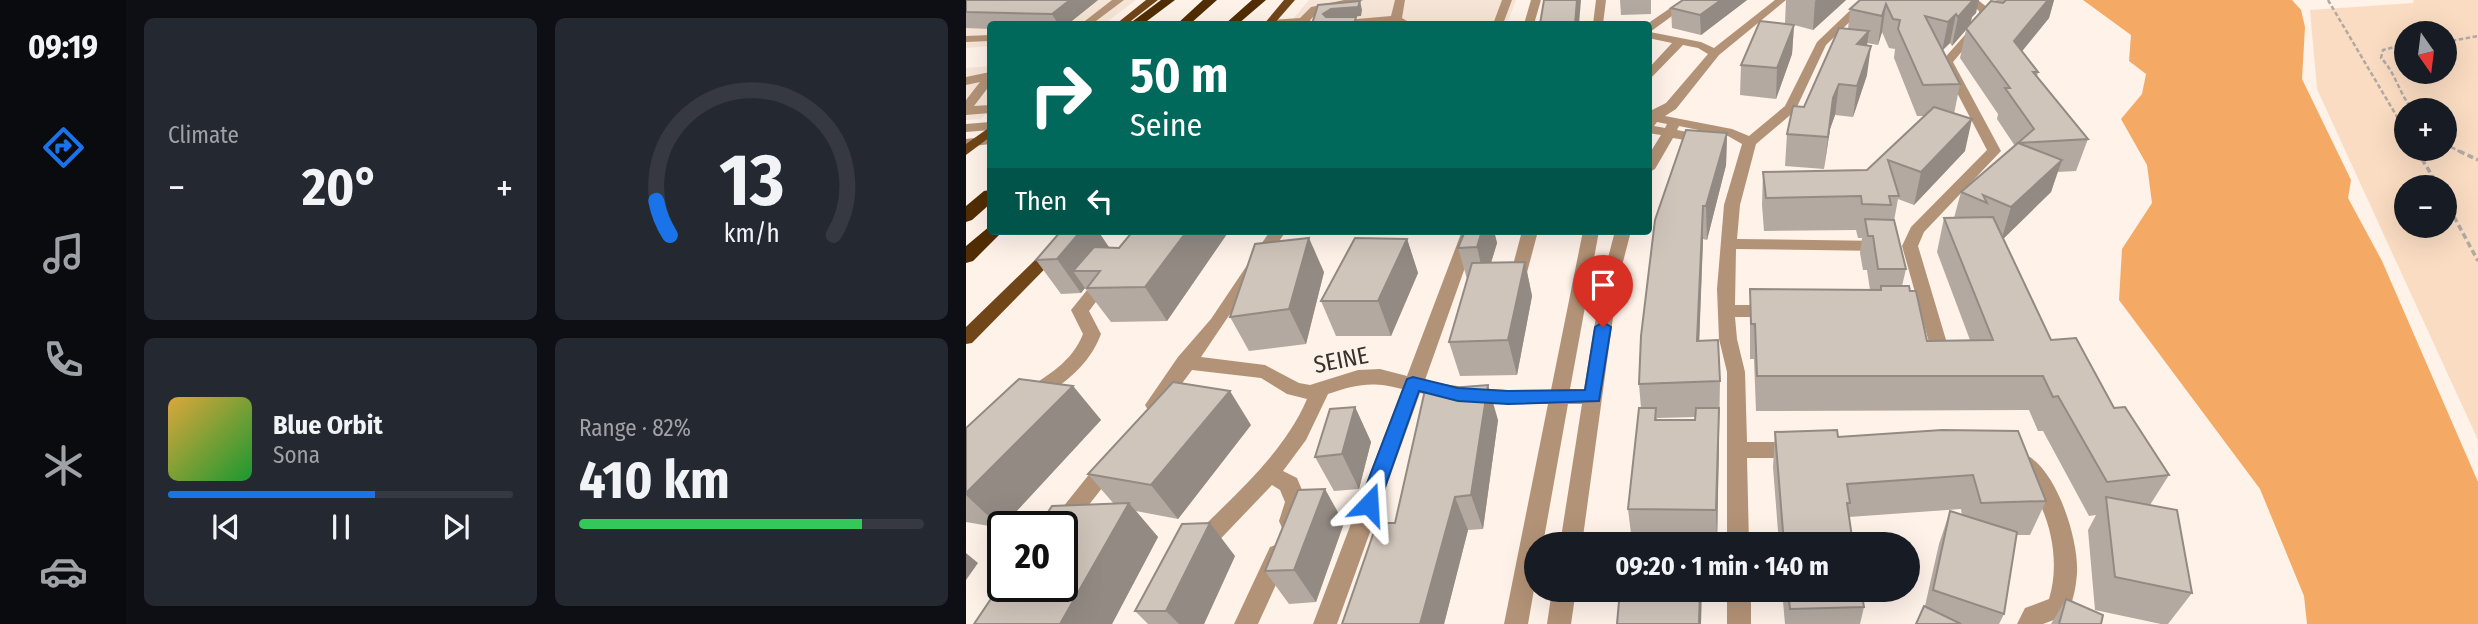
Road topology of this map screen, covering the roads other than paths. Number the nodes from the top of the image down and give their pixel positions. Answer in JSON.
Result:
{"nodes":[{"id":1,"x":1119,"y":0,"type":"edge"},
{"id":2,"x":1153,"y":0,"type":"edge"},
{"id":3,"x":1169,"y":0,"type":"edge"},
{"id":4,"x":1210,"y":0,"type":"edge"},
{"id":5,"x":1239,"y":0,"type":"edge"},
{"id":6,"x":1260,"y":0,"type":"edge"},
{"id":7,"x":1290,"y":0,"type":"edge"},
{"id":8,"x":1359,"y":0,"type":"edge"},
{"id":9,"x":1400,"y":0,"type":"edge"},
{"id":10,"x":1507,"y":0,"type":"edge"},
{"id":11,"x":1536,"y":0,"type":"edge"},
{"id":12,"x":1601,"y":0,"type":"edge"},
{"id":13,"x":1689,"y":0,"type":"edge"},
{"id":14,"x":1781,"y":0,"type":"edge"},
{"id":15,"x":1867,"y":0,"type":"edge"},
{"id":16,"x":1972,"y":0,"type":"edge"},
{"id":17,"x":1090,"y":21,"type":"edge"},
{"id":18,"x":1125,"y":21,"type":"edge"},
{"id":19,"x":1139,"y":21,"type":"edge"},
{"id":20,"x":1186,"y":21,"type":"edge"},
{"id":21,"x":1216,"y":21,"type":"edge"},
{"id":22,"x":1235,"y":21,"type":"edge"},
{"id":23,"x":1272,"y":21,"type":"edge"},
{"id":24,"x":1307,"y":21,"type":"edge"},
{"id":25,"x":1401,"y":21,"type":"edge"},
{"id":26,"x":1499,"y":21,"type":"edge"},
{"id":27,"x":1530,"y":21,"type":"edge"},
{"id":28,"x":1598,"y":21,"type":"edge"},
{"id":29,"x":1652,"y":26,"type":"edge"},
{"id":30,"x":1652,"y":36,"type":"edge"},
{"id":31,"x":987,"y":38,"type":"edge"},
{"id":32,"x":966,"y":39,"type":"edge"},
{"id":33,"x":1652,"y":43,"type":"edge"},
{"id":34,"x":1677,"y":45,"type":"junction"},
{"id":35,"x":1715,"y":53,"type":"junction"},
{"id":36,"x":1652,"y":73,"type":"edge"},
{"id":37,"x":987,"y":77,"type":"edge"},
{"id":38,"x":987,"y":80,"type":"edge"},
{"id":39,"x":966,"y":81,"type":"edge"},
{"id":40,"x":1671,"y":106,"type":"junction"},
{"id":41,"x":987,"y":109,"type":"edge"},
{"id":42,"x":966,"y":110,"type":"edge"},
{"id":43,"x":1652,"y":120,"type":"edge"},
{"id":44,"x":1652,"y":121,"type":"edge"},
{"id":45,"x":987,"y":126,"type":"edge"},
{"id":46,"x":1672,"y":126,"type":"junction"},
{"id":47,"x":966,"y":128,"type":"edge"},
{"id":48,"x":1750,"y":142,"type":"junction"},
{"id":49,"x":1652,"y":162,"type":"edge"},
{"id":50,"x":987,"y":197,"type":"edge"},
{"id":51,"x":966,"y":216,"type":"edge"},
{"id":52,"x":990,"y":235,"type":"edge"},
{"id":53,"x":1069,"y":235,"type":"edge"},
{"id":54,"x":1275,"y":235,"type":"edge"},
{"id":55,"x":1468,"y":235,"type":"edge"},
{"id":56,"x":1530,"y":235,"type":"edge"},
{"id":57,"x":1590,"y":235,"type":"edge"},
{"id":58,"x":1622,"y":235,"type":"edge"},
{"id":59,"x":1729,"y":244,"type":"junction"},
{"id":60,"x":1910,"y":246,"type":"junction"},
{"id":61,"x":966,"y":257,"type":"edge"},
{"id":62,"x":1119,"y":262,"type":"edge"},
{"id":63,"x":1517,"y":280,"type":"edge"},
{"id":64,"x":1726,"y":311,"type":"junction"},
{"id":65,"x":1794,"y":311,"type":"edge"},
{"id":66,"x":966,"y":338,"type":"edge"},
{"id":67,"x":1943,"y":360,"type":"edge"},
{"id":68,"x":1185,"y":362,"type":"junction"},
{"id":69,"x":1413,"y":383,"type":"junction"},
{"id":70,"x":1320,"y":390,"type":"junction"},
{"id":71,"x":1593,"y":396,"type":"junction"},
{"id":72,"x":1560,"y":397,"type":"junction"},
{"id":73,"x":1011,"y":410,"type":"edge"},
{"id":74,"x":1144,"y":421,"type":"edge"},
{"id":75,"x":1737,"y":450,"type":"junction"},
{"id":76,"x":1817,"y":450,"type":"edge"},
{"id":77,"x":1118,"y":452,"type":"edge"},
{"id":78,"x":2000,"y":452,"type":"edge"},
{"id":79,"x":1268,"y":473,"type":"junction"},
{"id":80,"x":1071,"y":511,"type":"edge"},
{"id":81,"x":1573,"y":532,"type":"edge"},
{"id":82,"x":1738,"y":532,"type":"edge"},
{"id":83,"x":1191,"y":559,"type":"edge"},
{"id":84,"x":1562,"y":602,"type":"edge"},
{"id":85,"x":1739,"y":602,"type":"edge"},
{"id":86,"x":1246,"y":624,"type":"edge"},
{"id":87,"x":1325,"y":624,"type":"edge"},
{"id":88,"x":1516,"y":624,"type":"edge"},
{"id":89,"x":1559,"y":624,"type":"edge"},
{"id":90,"x":1739,"y":624,"type":"edge"},
{"id":91,"x":2029,"y":624,"type":"edge"}],
"edges":[{"from":1,"to":17,"type":"street"},
{"from":2,"to":18,"type":"main road"},
{"from":3,"to":19,"type":"highway"},
{"from":4,"to":20,"type":"highway"},
{"from":5,"to":21,"type":"highway"},
{"from":6,"to":22,"type":"highway"},
{"from":7,"to":23,"type":"main road"},
{"from":8,"to":24,"type":"street"},
{"from":9,"to":25,"type":"street"},
{"from":10,"to":26,"type":"street"},
{"from":11,"to":27,"type":"street"},
{"from":12,"to":28,"type":"street"},
{"from":13,"to":29,"type":"street"},
{"from":14,"to":35,"type":"street"},
{"from":15,"to":48,"type":"street"},
{"from":16,"to":60,"type":"street"},
{"from":30,"to":34,"type":"street"},
{"from":31,"to":32,"type":"street"},
{"from":33,"to":34,"type":"street"},
{"from":34,"to":35,"type":"street"},
{"from":34,"to":36,"type":"street"},
{"from":35,"to":40,"type":"street"},
{"from":37,"to":39,"type":"street"},
{"from":38,"to":42,"type":"street"},
{"from":40,"to":43,"type":"street"},
{"from":40,"to":46,"type":"street"},
{"from":41,"to":42,"type":"street"},
{"from":44,"to":46,"type":"street"},
{"from":45,"to":47,"type":"street"},
{"from":46,"to":48,"type":"street"},
{"from":46,"to":49,"type":"street"},
{"from":48,"to":59,"type":"street"},
{"from":50,"to":51,"type":"highway"},
{"from":52,"to":61,"type":"highway"},
{"from":53,"to":66,"type":"main road"},
{"from":54,"to":68,"type":"street"},
{"from":55,"to":69,"type":"street"},
{"from":56,"to":63,"type":"street"},
{"from":57,"to":72,"type":"street"},
{"from":58,"to":71,"type":"street"},
{"from":59,"to":60,"type":"street"},
{"from":59,"to":64,"type":"street"},
{"from":60,"to":67,"type":"street"},
{"from":62,"to":73,"type":"street"},
{"from":64,"to":65,"type":"street"},
{"from":64,"to":75,"type":"street"},
{"from":68,"to":70,"type":"street","name":"SEINE"},
{"from":68,"to":74,"type":"street"},
{"from":69,"to":70,"type":"street","name":"SEINE"},
{"from":69,"to":72,"type":"street","name":"SEINE"},
{"from":69,"to":87,"type":"street"},
{"from":70,"to":79,"type":"street"},
{"from":71,"to":72,"type":"street","name":"SEINE"},
{"from":71,"to":81,"type":"street"},
{"from":72,"to":88,"type":"street"},
{"from":75,"to":76,"type":"street"},
{"from":75,"to":82,"type":"street"},
{"from":77,"to":80,"type":"street"},
{"from":78,"to":91,"type":"street"},
{"from":79,"to":83,"type":"street"},
{"from":79,"to":86,"type":"street"},
{"from":84,"to":89,"type":"street"},
{"from":85,"to":90,"type":"street"}]}
